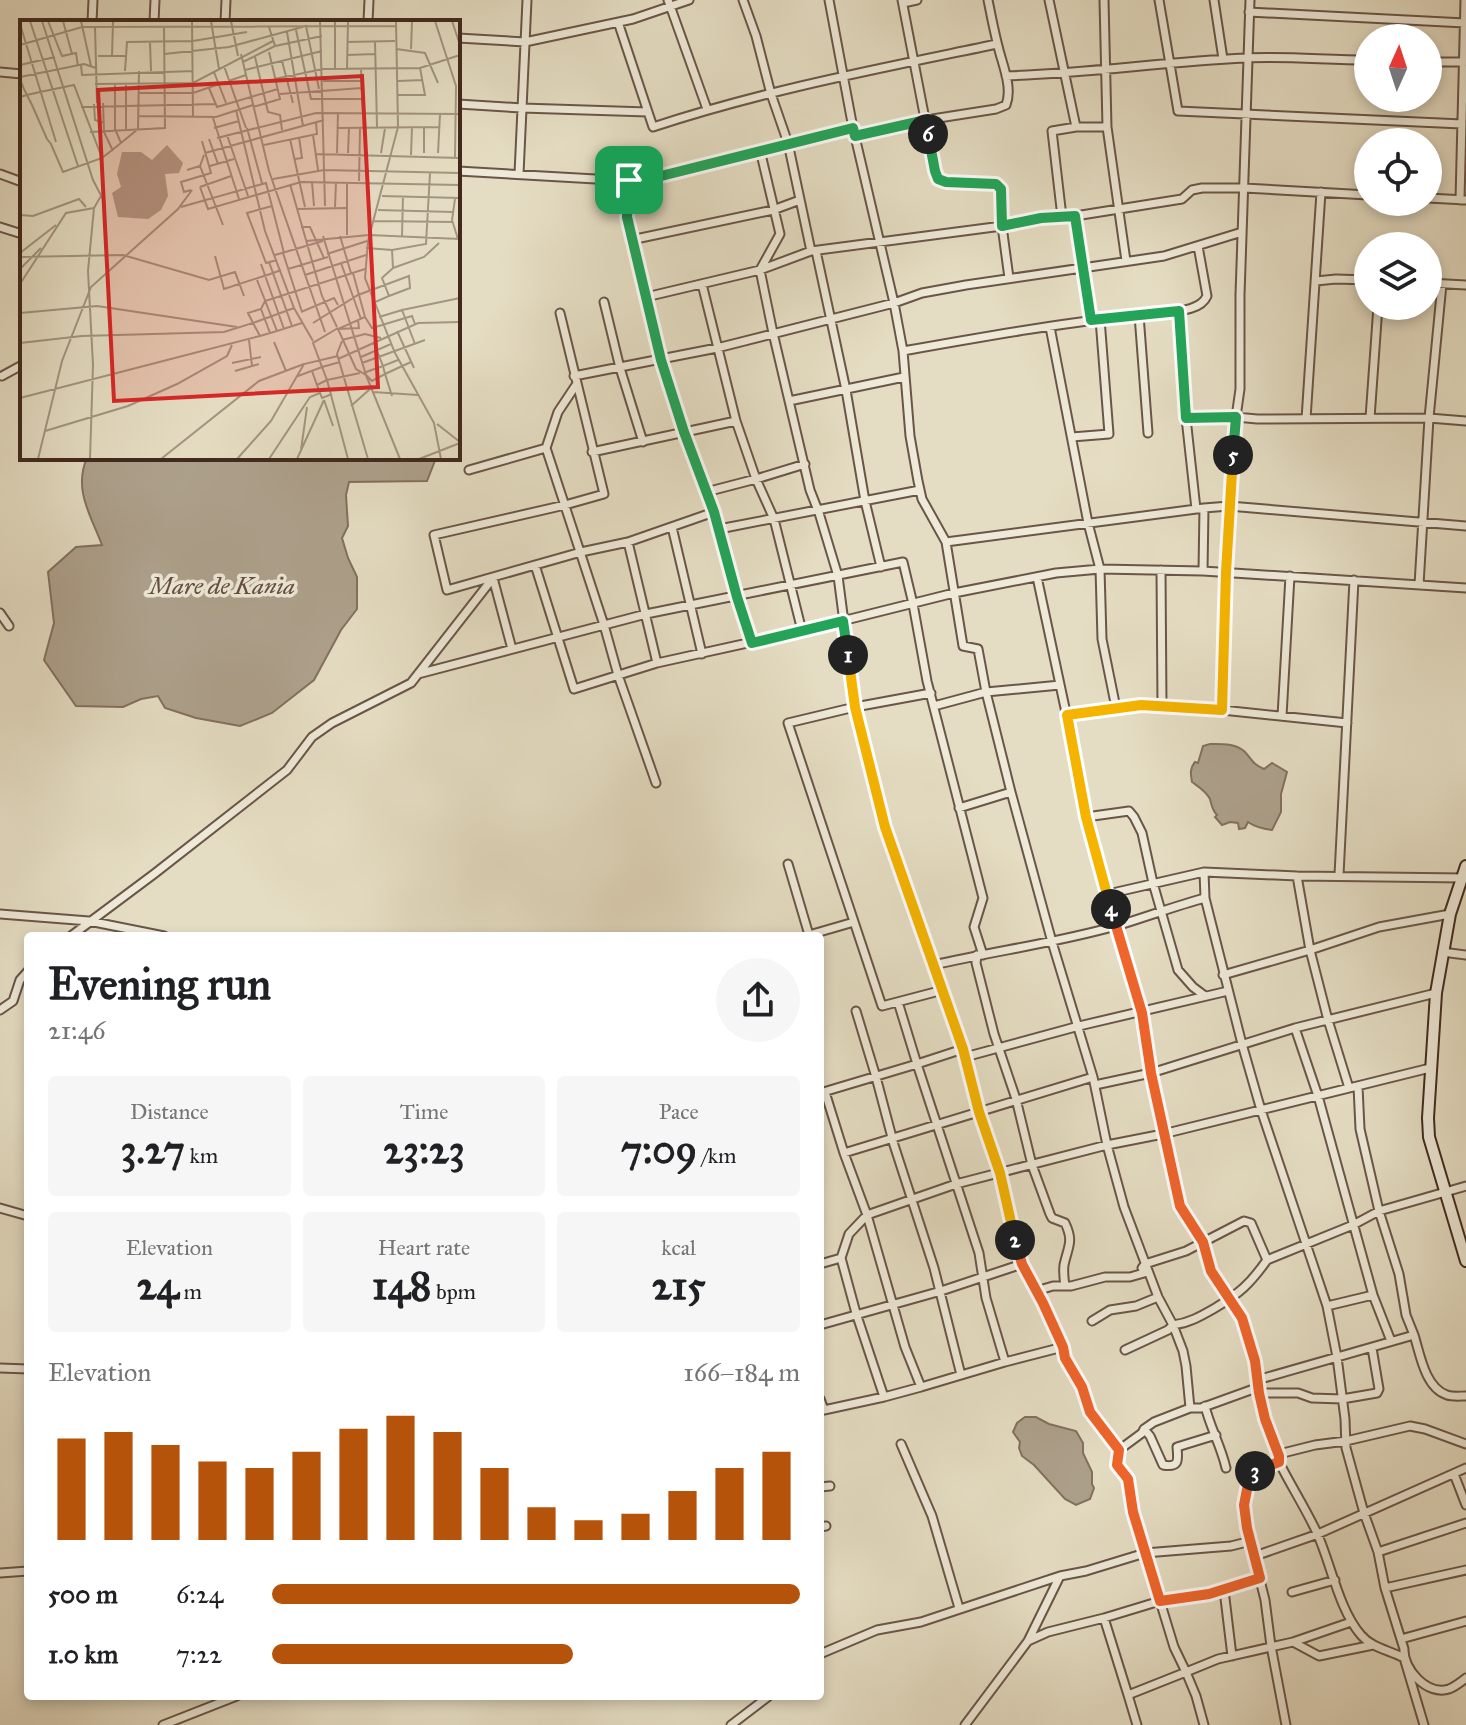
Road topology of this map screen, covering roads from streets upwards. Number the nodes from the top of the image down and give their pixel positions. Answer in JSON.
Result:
{"nodes":[{"id":1,"x":93,"y":0,"type":"edge"},
{"id":2,"x":155,"y":0,"type":"edge"},
{"id":3,"x":226,"y":0,"type":"edge"},
{"id":4,"x":369,"y":0,"type":"edge"},
{"id":5,"x":527,"y":0,"type":"edge"},
{"id":6,"x":689,"y":0,"type":"edge"},
{"id":7,"x":743,"y":0,"type":"edge"},
{"id":8,"x":829,"y":0,"type":"edge"},
{"id":9,"x":917,"y":0,"type":"edge"},
{"id":10,"x":988,"y":0,"type":"edge"},
{"id":11,"x":1049,"y":0,"type":"edge"},
{"id":12,"x":1104,"y":0,"type":"edge"},
{"id":13,"x":1159,"y":0,"type":"edge"},
{"id":14,"x":1214,"y":0,"type":"edge"},
{"id":15,"x":1250,"y":0,"type":"edge"},
{"id":16,"x":1465,"y":0,"type":"edge"},
{"id":17,"x":903,"y":1,"type":"edge"},
{"id":18,"x":669,"y":3,"type":"edge"},
{"id":19,"x":1249,"y":12,"type":"junction"},
{"id":20,"x":92,"y":20,"type":"edge"},
{"id":21,"x":154,"y":20,"type":"edge"},
{"id":22,"x":225,"y":20,"type":"edge"},
{"id":23,"x":368,"y":20,"type":"edge"},
{"id":24,"x":618,"y":22,"type":"junction"},
{"id":25,"x":1465,"y":23,"type":"edge"},
{"id":26,"x":460,"y":38,"type":"edge"},
{"id":27,"x":525,"y":42,"type":"junction"},
{"id":28,"x":997,"y":44,"type":"junction"},
{"id":29,"x":1249,"y":58,"type":"junction"},
{"id":30,"x":1223,"y":59,"type":"junction"},
{"id":31,"x":1354,"y":60,"type":"edge"},
{"id":32,"x":913,"y":61,"type":"junction"},
{"id":33,"x":1442,"y":62,"type":"edge"},
{"id":34,"x":1464,"y":62,"type":"junction"},
{"id":35,"x":1170,"y":63,"type":"junction"},
{"id":36,"x":1106,"y":68,"type":"junction"},
{"id":37,"x":0,"y":72,"type":"edge"},
{"id":38,"x":20,"y":74,"type":"edge"},
{"id":39,"x":1066,"y":74,"type":"junction"},
{"id":40,"x":843,"y":76,"type":"junction"},
{"id":41,"x":1006,"y":76,"type":"junction"},
{"id":42,"x":771,"y":94,"type":"junction"},
{"id":43,"x":460,"y":104,"type":"edge"},
{"id":44,"x":522,"y":108,"type":"junction"},
{"id":45,"x":707,"y":109,"type":"junction"},
{"id":46,"x":648,"y":112,"type":"junction"},
{"id":47,"x":1246,"y":114,"type":"junction"},
{"id":48,"x":926,"y":120,"type":"junction"},
{"id":49,"x":1462,"y":124,"type":"junction"},
{"id":50,"x":1076,"y":127,"type":"junction"},
{"id":51,"x":1107,"y":127,"type":"junction"},
{"id":52,"x":854,"y":132,"type":"junction"},
{"id":53,"x":788,"y":143,"type":"junction"},
{"id":54,"x":760,"y":150,"type":"junction"},
{"id":55,"x":460,"y":171,"type":"edge"},
{"id":56,"x":0,"y":174,"type":"edge"},
{"id":57,"x":519,"y":174,"type":"junction"},
{"id":58,"x":629,"y":180,"type":"junction"},
{"id":59,"x":20,"y":181,"type":"edge"},
{"id":60,"x":1244,"y":188,"type":"junction"},
{"id":61,"x":1321,"y":192,"type":"junction"},
{"id":62,"x":1354,"y":194,"type":"edge"},
{"id":63,"x":1442,"y":199,"type":"edge"},
{"id":64,"x":800,"y":200,"type":"junction"},
{"id":65,"x":1463,"y":200,"type":"edge"},
{"id":66,"x":1119,"y":209,"type":"junction"},
{"id":67,"x":773,"y":210,"type":"junction"},
{"id":68,"x":1075,"y":216,"type":"junction"},
{"id":69,"x":1062,"y":217,"type":"junction"},
{"id":70,"x":1002,"y":226,"type":"junction"},
{"id":71,"x":0,"y":227,"type":"edge"},
{"id":72,"x":1242,"y":232,"type":"junction"},
{"id":73,"x":20,"y":233,"type":"edge"},
{"id":74,"x":631,"y":240,"type":"junction"},
{"id":75,"x":879,"y":243,"type":"junction"},
{"id":76,"x":1198,"y":246,"type":"junction"},
{"id":77,"x":814,"y":251,"type":"junction"},
{"id":78,"x":1126,"y":261,"type":"junction"},
{"id":79,"x":1083,"y":268,"type":"junction"},
{"id":80,"x":760,"y":270,"type":"junction"},
{"id":81,"x":1009,"y":278,"type":"junction"},
{"id":82,"x":1354,"y":280,"type":"edge"},
{"id":83,"x":1316,"y":281,"type":"junction"},
{"id":84,"x":702,"y":284,"type":"junction"},
{"id":85,"x":1442,"y":284,"type":"edge"},
{"id":86,"x":1466,"y":285,"type":"edge"},
{"id":87,"x":646,"y":297,"type":"junction"},
{"id":88,"x":604,"y":302,"type":"dead end"},
{"id":89,"x":894,"y":303,"type":"junction"},
{"id":90,"x":1179,"y":311,"type":"junction"},
{"id":91,"x":560,"y":313,"type":"dead end"},
{"id":92,"x":1139,"y":315,"type":"junction"},
{"id":93,"x":831,"y":319,"type":"junction"},
{"id":94,"x":1096,"y":320,"type":"junction"},
{"id":95,"x":1377,"y":320,"type":"edge"},
{"id":96,"x":1439,"y":320,"type":"edge"},
{"id":97,"x":1050,"y":327,"type":"junction"},
{"id":98,"x":773,"y":333,"type":"junction"},
{"id":99,"x":717,"y":348,"type":"junction"},
{"id":100,"x":903,"y":351,"type":"junction"},
{"id":101,"x":661,"y":360,"type":"junction"},
{"id":102,"x":20,"y":366,"type":"edge"},
{"id":103,"x":620,"y":368,"type":"junction"},
{"id":104,"x":1,"y":374,"type":"edge"},
{"id":105,"x":574,"y":376,"type":"junction"},
{"id":106,"x":904,"y":377,"type":"junction"},
{"id":107,"x":576,"y":385,"type":"junction"},
{"id":108,"x":846,"y":390,"type":"junction"},
{"id":109,"x":789,"y":401,"type":"junction"},
{"id":110,"x":1236,"y":417,"type":"junction"},
{"id":111,"x":1186,"y":418,"type":"junction"},
{"id":112,"x":1370,"y":418,"type":"junction"},
{"id":113,"x":1429,"y":418,"type":"junction"},
{"id":114,"x":1306,"y":419,"type":"junction"},
{"id":115,"x":736,"y":421,"type":"junction"},
{"id":116,"x":1466,"y":421,"type":"edge"},
{"id":117,"x":684,"y":432,"type":"junction"},
{"id":118,"x":1148,"y":433,"type":"dead end"},
{"id":119,"x":1072,"y":437,"type":"junction"},
{"id":120,"x":643,"y":442,"type":"junction"},
{"id":121,"x":546,"y":448,"type":"junction"},
{"id":122,"x":592,"y":452,"type":"junction"},
{"id":123,"x":805,"y":464,"type":"junction"},
{"id":124,"x":469,"y":470,"type":"dead end"},
{"id":125,"x":756,"y":479,"type":"junction"},
{"id":126,"x":920,"y":490,"type":"junction"},
{"id":127,"x":706,"y":492,"type":"junction"},
{"id":128,"x":865,"y":501,"type":"junction"},
{"id":129,"x":565,"y":505,"type":"junction"},
{"id":130,"x":1229,"y":506,"type":"junction"},
{"id":131,"x":1200,"y":508,"type":"junction"},
{"id":132,"x":818,"y":510,"type":"junction"},
{"id":133,"x":714,"y":512,"type":"junction"},
{"id":134,"x":774,"y":519,"type":"junction"},
{"id":135,"x":1088,"y":523,"type":"junction"},
{"id":136,"x":1423,"y":523,"type":"junction"},
{"id":137,"x":1466,"y":526,"type":"edge"},
{"id":138,"x":672,"y":527,"type":"junction"},
{"id":139,"x":719,"y":529,"type":"junction"},
{"id":140,"x":628,"y":542,"type":"junction"},
{"id":141,"x":946,"y":542,"type":"junction"},
{"id":142,"x":581,"y":552,"type":"junction"},
{"id":143,"x":535,"y":565,"type":"junction"},
{"id":144,"x":881,"y":567,"type":"junction"},
{"id":145,"x":1100,"y":569,"type":"junction"},
{"id":146,"x":1161,"y":570,"type":"junction"},
{"id":147,"x":1203,"y":571,"type":"junction"},
{"id":148,"x":1226,"y":572,"type":"junction"},
{"id":149,"x":838,"y":576,"type":"junction"},
{"id":150,"x":1290,"y":576,"type":"junction"},
{"id":151,"x":1037,"y":577,"type":"junction"},
{"id":152,"x":493,"y":578,"type":"junction"},
{"id":153,"x":1354,"y":580,"type":"junction"},
{"id":154,"x":1419,"y":585,"type":"junction"},
{"id":155,"x":792,"y":586,"type":"junction"},
{"id":156,"x":1466,"y":588,"type":"edge"},
{"id":157,"x":954,"y":593,"type":"junction"},
{"id":158,"x":737,"y":597,"type":"junction"},
{"id":159,"x":913,"y":604,"type":"junction"},
{"id":160,"x":691,"y":605,"type":"junction"},
{"id":161,"x":0,"y":613,"type":"edge"},
{"id":162,"x":646,"y":614,"type":"junction"},
{"id":163,"x":843,"y":621,"type":"junction"},
{"id":164,"x":604,"y":625,"type":"junction"},
{"id":165,"x":9,"y":626,"type":"dead end"},
{"id":166,"x":802,"y":631,"type":"junction"},
{"id":167,"x":559,"y":637,"type":"junction"},
{"id":168,"x":752,"y":643,"type":"junction"},
{"id":169,"x":512,"y":649,"type":"junction"},
{"id":170,"x":702,"y":654,"type":"junction"},
{"id":171,"x":657,"y":663,"type":"junction"},
{"id":172,"x":418,"y":674,"type":"junction"},
{"id":173,"x":618,"y":675,"type":"junction"},
{"id":174,"x":1060,"y":685,"type":"junction"},
{"id":175,"x":986,"y":692,"type":"junction"},
{"id":176,"x":931,"y":693,"type":"junction"},
{"id":177,"x":934,"y":706,"type":"junction"},
{"id":178,"x":1162,"y":706,"type":"junction"},
{"id":179,"x":855,"y":707,"type":"junction"},
{"id":180,"x":1116,"y":708,"type":"junction"},
{"id":181,"x":1222,"y":710,"type":"junction"},
{"id":182,"x":1067,"y":715,"type":"junction"},
{"id":183,"x":1282,"y":716,"type":"junction"},
{"id":184,"x":1347,"y":723,"type":"junction"},
{"id":185,"x":656,"y":783,"type":"dead end"},
{"id":186,"x":1011,"y":792,"type":"junction"},
{"id":187,"x":959,"y":808,"type":"junction"},
{"id":188,"x":1086,"y":817,"type":"junction"},
{"id":189,"x":788,"y":864,"type":"dead end"},
{"id":190,"x":1466,"y":866,"type":"edge"},
{"id":191,"x":1204,"y":872,"type":"junction"},
{"id":192,"x":1339,"y":875,"type":"junction"},
{"id":193,"x":1297,"y":876,"type":"junction"},
{"id":194,"x":1464,"y":878,"type":"edge"},
{"id":195,"x":1153,"y":883,"type":"junction"},
{"id":196,"x":1108,"y":894,"type":"junction"},
{"id":197,"x":1205,"y":898,"type":"junction"},
{"id":198,"x":1161,"y":911,"type":"junction"},
{"id":199,"x":0,"y":914,"type":"edge"},
{"id":200,"x":1450,"y":914,"type":"junction"},
{"id":201,"x":89,"y":921,"type":"junction"},
{"id":202,"x":854,"y":922,"type":"junction"},
{"id":203,"x":1116,"y":926,"type":"junction"},
{"id":204,"x":76,"y":932,"type":"edge"},
{"id":205,"x":144,"y":932,"type":"edge"},
{"id":206,"x":808,"y":932,"type":"edge"},
{"id":207,"x":819,"y":932,"type":"edge"},
{"id":208,"x":1052,"y":942,"type":"junction"},
{"id":209,"x":1310,"y":950,"type":"junction"},
{"id":210,"x":1442,"y":952,"type":"junction"},
{"id":211,"x":980,"y":955,"type":"junction"},
{"id":212,"x":1466,"y":955,"type":"edge"},
{"id":213,"x":934,"y":965,"type":"junction"},
{"id":214,"x":1223,"y":975,"type":"junction"},
{"id":215,"x":24,"y":976,"type":"edge"},
{"id":216,"x":943,"y":990,"type":"junction"},
{"id":217,"x":1228,"y":991,"type":"junction"},
{"id":218,"x":1436,"y":993,"type":"junction"},
{"id":219,"x":1205,"y":996,"type":"junction"},
{"id":220,"x":898,"y":1002,"type":"junction"},
{"id":221,"x":0,"y":1010,"type":"edge"},
{"id":222,"x":856,"y":1011,"type":"dead end"},
{"id":223,"x":1142,"y":1013,"type":"junction"},
{"id":224,"x":1328,"y":1020,"type":"junction"},
{"id":225,"x":1079,"y":1026,"type":"junction"},
{"id":226,"x":1295,"y":1028,"type":"junction"},
{"id":227,"x":1242,"y":1044,"type":"junction"},
{"id":228,"x":999,"y":1048,"type":"junction"},
{"id":229,"x":964,"y":1053,"type":"junction"},
{"id":230,"x":917,"y":1064,"type":"junction"},
{"id":231,"x":1430,"y":1068,"type":"junction"},
{"id":232,"x":1151,"y":1073,"type":"junction"},
{"id":233,"x":876,"y":1077,"type":"junction"},
{"id":234,"x":1094,"y":1081,"type":"junction"},
{"id":235,"x":1358,"y":1086,"type":"junction"},
{"id":236,"x":1349,"y":1088,"type":"junction"},
{"id":237,"x":824,"y":1091,"type":"edge"},
{"id":238,"x":1318,"y":1096,"type":"junction"},
{"id":239,"x":824,"y":1098,"type":"edge"},
{"id":240,"x":1016,"y":1099,"type":"junction"},
{"id":241,"x":1261,"y":1110,"type":"junction"},
{"id":242,"x":979,"y":1112,"type":"junction"},
{"id":243,"x":936,"y":1125,"type":"junction"},
{"id":244,"x":1163,"y":1134,"type":"junction"},
{"id":245,"x":892,"y":1138,"type":"junction"},
{"id":246,"x":1107,"y":1145,"type":"junction"},
{"id":247,"x":844,"y":1153,"type":"junction"},
{"id":248,"x":1032,"y":1165,"type":"junction"},
{"id":249,"x":1000,"y":1173,"type":"junction"},
{"id":250,"x":956,"y":1184,"type":"junction"},
{"id":251,"x":1466,"y":1186,"type":"edge"},
{"id":252,"x":1445,"y":1193,"type":"junction"},
{"id":253,"x":911,"y":1200,"type":"junction"},
{"id":254,"x":0,"y":1208,"type":"edge"},
{"id":255,"x":1379,"y":1211,"type":"junction"},
{"id":256,"x":24,"y":1215,"type":"edge"},
{"id":257,"x":867,"y":1215,"type":"junction"},
{"id":258,"x":1353,"y":1225,"type":"junction"},
{"id":259,"x":1203,"y":1242,"type":"junction"},
{"id":260,"x":1307,"y":1244,"type":"junction"},
{"id":261,"x":841,"y":1258,"type":"junction"},
{"id":262,"x":1466,"y":1258,"type":"edge"},
{"id":263,"x":1267,"y":1260,"type":"junction"},
{"id":264,"x":824,"y":1263,"type":"edge"},
{"id":265,"x":1022,"y":1264,"type":"junction"},
{"id":266,"x":1145,"y":1264,"type":"junction"},
{"id":267,"x":982,"y":1278,"type":"junction"},
{"id":268,"x":1065,"y":1286,"type":"junction"},
{"id":269,"x":941,"y":1291,"type":"junction"},
{"id":270,"x":1036,"y":1291,"type":"junction"},
{"id":271,"x":1373,"y":1295,"type":"junction"},
{"id":272,"x":1158,"y":1297,"type":"junction"},
{"id":273,"x":1230,"y":1300,"type":"junction"},
{"id":274,"x":893,"y":1306,"type":"junction"},
{"id":275,"x":1327,"y":1306,"type":"junction"},
{"id":276,"x":856,"y":1313,"type":"junction"},
{"id":277,"x":1092,"y":1321,"type":"dead end"},
{"id":278,"x":824,"y":1324,"type":"edge"},
{"id":279,"x":1173,"y":1325,"type":"junction"},
{"id":280,"x":1414,"y":1335,"type":"junction"},
{"id":281,"x":1391,"y":1341,"type":"junction"},
{"id":282,"x":1063,"y":1347,"type":"junction"},
{"id":283,"x":1372,"y":1348,"type":"junction"},
{"id":284,"x":1125,"y":1350,"type":"dead end"},
{"id":285,"x":1337,"y":1357,"type":"junction"},
{"id":286,"x":1005,"y":1362,"type":"junction"},
{"id":287,"x":0,"y":1368,"type":"edge"},
{"id":288,"x":24,"y":1369,"type":"edge"},
{"id":289,"x":961,"y":1375,"type":"junction"},
{"id":290,"x":1258,"y":1386,"type":"junction"},
{"id":291,"x":921,"y":1387,"type":"junction"},
{"id":292,"x":1466,"y":1396,"type":"edge"},
{"id":293,"x":884,"y":1397,"type":"junction"},
{"id":294,"x":1342,"y":1399,"type":"junction"},
{"id":295,"x":1205,"y":1406,"type":"junction"},
{"id":296,"x":1190,"y":1408,"type":"junction"},
{"id":297,"x":824,"y":1411,"type":"edge"},
{"id":298,"x":1144,"y":1429,"type":"junction"},
{"id":299,"x":1216,"y":1435,"type":"junction"},
{"id":300,"x":1346,"y":1441,"type":"junction"},
{"id":301,"x":901,"y":1444,"type":"dead end"},
{"id":302,"x":1466,"y":1444,"type":"edge"},
{"id":303,"x":1119,"y":1450,"type":"junction"},
{"id":304,"x":1279,"y":1458,"type":"junction"},
{"id":305,"x":1226,"y":1468,"type":"dead end"},
{"id":306,"x":1466,"y":1468,"type":"edge"},
{"id":307,"x":1454,"y":1474,"type":"junction"},
{"id":308,"x":830,"y":1486,"type":"dead end"},
{"id":309,"x":824,"y":1487,"type":"edge"},
{"id":310,"x":1466,"y":1505,"type":"edge"},
{"id":311,"x":1364,"y":1513,"type":"junction"},
{"id":312,"x":1466,"y":1523,"type":"edge"},
{"id":313,"x":1318,"y":1534,"type":"junction"},
{"id":314,"x":1251,"y":1541,"type":"junction"},
{"id":315,"x":1378,"y":1552,"type":"junction"},
{"id":316,"x":1145,"y":1553,"type":"junction"},
{"id":317,"x":1255,"y":1556,"type":"junction"},
{"id":318,"x":1466,"y":1570,"type":"edge"},
{"id":319,"x":24,"y":1571,"type":"edge"},
{"id":320,"x":0,"y":1573,"type":"edge"},
{"id":321,"x":1060,"y":1576,"type":"junction"},
{"id":322,"x":1260,"y":1578,"type":"junction"},
{"id":323,"x":1335,"y":1580,"type":"junction"},
{"id":324,"x":1385,"y":1588,"type":"junction"},
{"id":325,"x":1224,"y":1590,"type":"junction"},
{"id":326,"x":1292,"y":1592,"type":"dead end"},
{"id":327,"x":1160,"y":1601,"type":"junction"},
{"id":328,"x":959,"y":1608,"type":"junction"},
{"id":329,"x":1104,"y":1618,"type":"junction"},
{"id":330,"x":1466,"y":1621,"type":"edge"},
{"id":331,"x":1351,"y":1622,"type":"junction"},
{"id":332,"x":1401,"y":1639,"type":"junction"},
{"id":333,"x":1028,"y":1641,"type":"junction"},
{"id":334,"x":1293,"y":1642,"type":"junction"},
{"id":335,"x":1373,"y":1645,"type":"junction"},
{"id":336,"x":1271,"y":1646,"type":"junction"},
{"id":337,"x":824,"y":1652,"type":"edge"},
{"id":338,"x":1232,"y":1656,"type":"junction"},
{"id":339,"x":1404,"y":1658,"type":"junction"},
{"id":340,"x":1186,"y":1672,"type":"junction"},
{"id":341,"x":1466,"y":1678,"type":"edge"},
{"id":342,"x":1128,"y":1695,"type":"junction"},
{"id":343,"x":227,"y":1700,"type":"edge"},
{"id":344,"x":764,"y":1700,"type":"edge"},
{"id":345,"x":1423,"y":1724,"type":"edge"},
{"id":346,"x":163,"y":1725,"type":"edge"},
{"id":347,"x":731,"y":1725,"type":"edge"},
{"id":348,"x":965,"y":1725,"type":"edge"},
{"id":349,"x":1137,"y":1725,"type":"edge"},
{"id":350,"x":1204,"y":1725,"type":"edge"},
{"id":351,"x":1286,"y":1725,"type":"edge"}],
"edges":[{"from":1,"to":20,"type":"street"},
{"from":2,"to":21,"type":"street"},
{"from":3,"to":22,"type":"street"},
{"from":4,"to":23,"type":"street"},
{"from":5,"to":27,"type":"street"},
{"from":6,"to":18,"type":"street"},
{"from":7,"to":42,"type":"street"},
{"from":8,"to":40,"type":"street"},
{"from":9,"to":17,"type":"street"},
{"from":10,"to":28,"type":"street"},
{"from":11,"to":39,"type":"street"},
{"from":12,"to":36,"type":"street"},
{"from":13,"to":35,"type":"street"},
{"from":14,"to":30,"type":"street"},
{"from":15,"to":19,"type":"street"},
{"from":16,"to":25,"type":"street"},
{"from":17,"to":32,"type":"street"},
{"from":18,"to":24,"type":"street"},
{"from":18,"to":45,"type":"street"},
{"from":19,"to":25,"type":"street"},
{"from":19,"to":29,"type":"street"},
{"from":24,"to":27,"type":"street"},
{"from":24,"to":46,"type":"street"},
{"from":25,"to":34,"type":"street"},
{"from":26,"to":27,"type":"street"},
{"from":27,"to":44,"type":"street"},
{"from":28,"to":32,"type":"street"},
{"from":28,"to":41,"type":"street"},
{"from":29,"to":30,"type":"street"},
{"from":29,"to":31,"type":"street"},
{"from":29,"to":47,"type":"street"},
{"from":30,"to":35,"type":"street"},
{"from":32,"to":40,"type":"street"},
{"from":32,"to":48,"type":"street"},
{"from":33,"to":34,"type":"street"},
{"from":34,"to":49,"type":"street"},
{"from":35,"to":36,"type":"street"},
{"from":35,"to":47,"type":"street"},
{"from":36,"to":39,"type":"street"},
{"from":36,"to":51,"type":"street"},
{"from":37,"to":38,"type":"street"},
{"from":39,"to":41,"type":"street"},
{"from":39,"to":50,"type":"street"},
{"from":40,"to":42,"type":"street"},
{"from":40,"to":52,"type":"street"},
{"from":41,"to":48,"type":"street"},
{"from":42,"to":45,"type":"street"},
{"from":42,"to":53,"type":"street"},
{"from":43,"to":44,"type":"street"},
{"from":44,"to":46,"type":"street"},
{"from":44,"to":57,"type":"street"},
{"from":45,"to":46,"type":"street"},
{"from":47,"to":49,"type":"street"},
{"from":47,"to":60,"type":"street"},
{"from":48,"to":52,"type":"street"},
{"from":48,"to":70,"type":"street"},
{"from":49,"to":65,"type":"street"},
{"from":50,"to":51,"type":"street"},
{"from":50,"to":69,"type":"street"},
{"from":51,"to":66,"type":"street"},
{"from":52,"to":53,"type":"street"},
{"from":52,"to":75,"type":"street"},
{"from":53,"to":54,"type":"street"},
{"from":53,"to":64,"type":"street"},
{"from":54,"to":58,"type":"street"},
{"from":54,"to":67,"type":"street"},
{"from":55,"to":57,"type":"street"},
{"from":56,"to":59,"type":"street"},
{"from":57,"to":58,"type":"street"},
{"from":58,"to":74,"type":"street"},
{"from":60,"to":61,"type":"street"},
{"from":60,"to":66,"type":"street"},
{"from":60,"to":72,"type":"street"},
{"from":61,"to":62,"type":"street"},
{"from":61,"to":83,"type":"street"},
{"from":63,"to":65,"type":"street"},
{"from":64,"to":67,"type":"street"},
{"from":64,"to":77,"type":"street"},
{"from":66,"to":68,"type":"street"},
{"from":66,"to":78,"type":"street"},
{"from":67,"to":74,"type":"street"},
{"from":67,"to":80,"type":"street"},
{"from":68,"to":69,"type":"street"},
{"from":68,"to":79,"type":"street"},
{"from":69,"to":70,"type":"street"},
{"from":70,"to":75,"type":"street"},
{"from":70,"to":81,"type":"street"},
{"from":71,"to":73,"type":"street"},
{"from":72,"to":76,"type":"street"},
{"from":72,"to":110,"type":"street"},
{"from":74,"to":87,"type":"street"},
{"from":75,"to":77,"type":"street"},
{"from":75,"to":89,"type":"street"},
{"from":76,"to":78,"type":"street"},
{"from":76,"to":90,"type":"street"},
{"from":77,"to":80,"type":"street"},
{"from":77,"to":93,"type":"street"},
{"from":78,"to":79,"type":"street"},
{"from":79,"to":81,"type":"street"},
{"from":79,"to":94,"type":"street"},
{"from":80,"to":84,"type":"street"},
{"from":80,"to":98,"type":"street"},
{"from":81,"to":89,"type":"street"},
{"from":82,"to":83,"type":"street"},
{"from":83,"to":114,"type":"street"},
{"from":84,"to":87,"type":"street"},
{"from":84,"to":99,"type":"street"},
{"from":85,"to":86,"type":"street"},
{"from":87,"to":101,"type":"street"},
{"from":88,"to":103,"type":"street"},
{"from":89,"to":93,"type":"street"},
{"from":89,"to":100,"type":"street"},
{"from":90,"to":92,"type":"street"},
{"from":90,"to":111,"type":"street"},
{"from":91,"to":105,"type":"street"},
{"from":92,"to":94,"type":"street"},
{"from":92,"to":118,"type":"street"},
{"from":93,"to":98,"type":"street"},
{"from":93,"to":108,"type":"street"},
{"from":94,"to":97,"type":"street"},
{"from":94,"to":119,"type":"street"},
{"from":95,"to":112,"type":"street"},
{"from":96,"to":113,"type":"street"},
{"from":97,"to":100,"type":"street"},
{"from":97,"to":119,"type":"street"},
{"from":98,"to":99,"type":"street"},
{"from":98,"to":109,"type":"street"},
{"from":99,"to":101,"type":"street"},
{"from":99,"to":115,"type":"street"},
{"from":100,"to":106,"type":"street"},
{"from":101,"to":103,"type":"street"},
{"from":101,"to":117,"type":"street"},
{"from":102,"to":104,"type":"street"},
{"from":103,"to":105,"type":"street"},
{"from":103,"to":120,"type":"street"},
{"from":105,"to":107,"type":"street"},
{"from":106,"to":108,"type":"street"},
{"from":106,"to":126,"type":"street"},
{"from":107,"to":121,"type":"street"},
{"from":107,"to":122,"type":"street"},
{"from":108,"to":109,"type":"street"},
{"from":108,"to":128,"type":"street"},
{"from":109,"to":123,"type":"street"},
{"from":110,"to":111,"type":"street"},
{"from":110,"to":114,"type":"street"},
{"from":110,"to":130,"type":"street"},
{"from":111,"to":131,"type":"street"},
{"from":112,"to":113,"type":"street"},
{"from":112,"to":114,"type":"street"},
{"from":113,"to":116,"type":"street"},
{"from":113,"to":136,"type":"street"},
{"from":115,"to":117,"type":"street"},
{"from":115,"to":125,"type":"street"},
{"from":117,"to":120,"type":"street"},
{"from":117,"to":127,"type":"street"},
{"from":119,"to":135,"type":"street"},
{"from":120,"to":122,"type":"street"},
{"from":121,"to":124,"type":"street"},
{"from":121,"to":129,"type":"street"},
{"from":122,"to":129,"type":"street"},
{"from":123,"to":125,"type":"street"},
{"from":123,"to":132,"type":"street"},
{"from":125,"to":127,"type":"street"},
{"from":125,"to":134,"type":"street"},
{"from":126,"to":128,"type":"street"},
{"from":126,"to":141,"type":"street"},
{"from":127,"to":133,"type":"street"},
{"from":128,"to":132,"type":"street"},
{"from":128,"to":144,"type":"street"},
{"from":129,"to":142,"type":"street"},
{"from":129,"to":152,"type":"street"},
{"from":130,"to":131,"type":"street"},
{"from":130,"to":136,"type":"street"},
{"from":130,"to":148,"type":"street"},
{"from":131,"to":135,"type":"street"},
{"from":131,"to":147,"type":"street"},
{"from":132,"to":134,"type":"street"},
{"from":132,"to":149,"type":"street"},
{"from":133,"to":138,"type":"street"},
{"from":133,"to":139,"type":"street"},
{"from":134,"to":139,"type":"street"},
{"from":134,"to":155,"type":"street"},
{"from":135,"to":141,"type":"street"},
{"from":135,"to":145,"type":"street"},
{"from":136,"to":137,"type":"street"},
{"from":136,"to":154,"type":"street"},
{"from":138,"to":140,"type":"street"},
{"from":138,"to":160,"type":"street"},
{"from":139,"to":158,"type":"street"},
{"from":140,"to":142,"type":"street"},
{"from":140,"to":162,"type":"street"},
{"from":141,"to":157,"type":"street"},
{"from":142,"to":143,"type":"street"},
{"from":142,"to":164,"type":"street"},
{"from":143,"to":152,"type":"street"},
{"from":143,"to":167,"type":"street"},
{"from":144,"to":149,"type":"street"},
{"from":144,"to":159,"type":"street"},
{"from":145,"to":146,"type":"street"},
{"from":145,"to":151,"type":"street"},
{"from":145,"to":180,"type":"street"},
{"from":146,"to":147,"type":"street"},
{"from":146,"to":178,"type":"street"},
{"from":147,"to":148,"type":"street"},
{"from":148,"to":150,"type":"street"},
{"from":148,"to":181,"type":"street"},
{"from":149,"to":155,"type":"street"},
{"from":149,"to":163,"type":"street"},
{"from":150,"to":153,"type":"street"},
{"from":150,"to":183,"type":"street"},
{"from":151,"to":157,"type":"street"},
{"from":151,"to":174,"type":"street"},
{"from":152,"to":169,"type":"street"},
{"from":152,"to":172,"type":"street"},
{"from":153,"to":154,"type":"street"},
{"from":153,"to":184,"type":"street"},
{"from":154,"to":156,"type":"street"},
{"from":155,"to":158,"type":"street"},
{"from":155,"to":166,"type":"street"},
{"from":157,"to":159,"type":"street"},
{"from":157,"to":175,"type":"street"},
{"from":158,"to":160,"type":"street"},
{"from":158,"to":168,"type":"street"},
{"from":159,"to":163,"type":"street"},
{"from":159,"to":176,"type":"street"},
{"from":160,"to":162,"type":"street"},
{"from":160,"to":170,"type":"street"},
{"from":161,"to":165,"type":"street"},
{"from":162,"to":164,"type":"street"},
{"from":162,"to":171,"type":"street"},
{"from":163,"to":166,"type":"street"},
{"from":163,"to":179,"type":"street"},
{"from":164,"to":167,"type":"street"},
{"from":164,"to":173,"type":"street"},
{"from":166,"to":168,"type":"street"},
{"from":167,"to":169,"type":"street"},
{"from":167,"to":173,"type":"street"},
{"from":168,"to":170,"type":"street"},
{"from":169,"to":172,"type":"street"},
{"from":170,"to":171,"type":"street"},
{"from":171,"to":173,"type":"street"},
{"from":172,"to":201,"type":"street"},
{"from":173,"to":185,"type":"street"},
{"from":174,"to":175,"type":"street"},
{"from":174,"to":182,"type":"street"},
{"from":175,"to":177,"type":"street"},
{"from":175,"to":186,"type":"street"},
{"from":176,"to":177,"type":"street"},
{"from":176,"to":179,"type":"street"},
{"from":177,"to":187,"type":"street"},
{"from":178,"to":180,"type":"street"},
{"from":178,"to":181,"type":"street"},
{"from":179,"to":202,"type":"street"},
{"from":179,"to":213,"type":"street"},
{"from":180,"to":182,"type":"street"},
{"from":181,"to":183,"type":"street"},
{"from":182,"to":188,"type":"street"},
{"from":183,"to":184,"type":"street"},
{"from":184,"to":192,"type":"street"},
{"from":186,"to":187,"type":"street"},
{"from":186,"to":208,"type":"street"},
{"from":187,"to":211,"type":"street"},
{"from":188,"to":195,"type":"street"},
{"from":188,"to":196,"type":"street"},
{"from":189,"to":206,"type":"street"},
{"from":190,"to":194,"type":"street"},
{"from":191,"to":193,"type":"street"},
{"from":191,"to":195,"type":"street"},
{"from":191,"to":197,"type":"street"},
{"from":192,"to":193,"type":"street"},
{"from":192,"to":194,"type":"street"},
{"from":193,"to":209,"type":"street"},
{"from":194,"to":200,"type":"street"},
{"from":195,"to":196,"type":"street"},
{"from":195,"to":198,"type":"street"},
{"from":196,"to":203,"type":"street"},
{"from":197,"to":198,"type":"street"},
{"from":197,"to":214,"type":"street"},
{"from":198,"to":203,"type":"street"},
{"from":198,"to":219,"type":"street"},
{"from":199,"to":201,"type":"street"},
{"from":200,"to":209,"type":"street"},
{"from":200,"to":210,"type":"street"},
{"from":201,"to":204,"type":"street"},
{"from":201,"to":205,"type":"street"},
{"from":202,"to":207,"type":"street"},
{"from":202,"to":220,"type":"street"},
{"from":203,"to":208,"type":"street"},
{"from":203,"to":223,"type":"street"},
{"from":208,"to":211,"type":"street"},
{"from":208,"to":225,"type":"street"},
{"from":209,"to":214,"type":"street"},
{"from":209,"to":224,"type":"street"},
{"from":210,"to":212,"type":"street"},
{"from":210,"to":218,"type":"street"},
{"from":211,"to":213,"type":"street"},
{"from":211,"to":228,"type":"street"},
{"from":213,"to":216,"type":"street"},
{"from":214,"to":217,"type":"street"},
{"from":215,"to":221,"type":"street"},
{"from":216,"to":220,"type":"street"},
{"from":216,"to":229,"type":"street"},
{"from":217,"to":219,"type":"street"},
{"from":217,"to":227,"type":"street"},
{"from":218,"to":224,"type":"street"},
{"from":218,"to":231,"type":"street"},
{"from":219,"to":223,"type":"street"},
{"from":220,"to":230,"type":"street"},
{"from":222,"to":233,"type":"street"},
{"from":223,"to":225,"type":"street"},
{"from":223,"to":232,"type":"street"},
{"from":224,"to":226,"type":"street"},
{"from":224,"to":236,"type":"street"},
{"from":225,"to":228,"type":"street"},
{"from":225,"to":234,"type":"street"},
{"from":226,"to":227,"type":"street"},
{"from":226,"to":238,"type":"street"},
{"from":227,"to":232,"type":"street"},
{"from":227,"to":241,"type":"street"},
{"from":228,"to":229,"type":"street"},
{"from":228,"to":240,"type":"street"},
{"from":229,"to":230,"type":"street"},
{"from":229,"to":242,"type":"street"},
{"from":230,"to":233,"type":"street"},
{"from":230,"to":243,"type":"street"},
{"from":231,"to":235,"type":"street"},
{"from":231,"to":252,"type":"street"},
{"from":232,"to":234,"type":"street"},
{"from":232,"to":244,"type":"street"},
{"from":233,"to":237,"type":"street"},
{"from":233,"to":245,"type":"street"},
{"from":234,"to":240,"type":"street"},
{"from":234,"to":246,"type":"street"},
{"from":235,"to":236,"type":"street"},
{"from":235,"to":255,"type":"street"},
{"from":236,"to":238,"type":"street"},
{"from":238,"to":241,"type":"street"},
{"from":238,"to":258,"type":"street"},
{"from":239,"to":247,"type":"street"},
{"from":240,"to":242,"type":"street"},
{"from":240,"to":248,"type":"street"},
{"from":241,"to":244,"type":"street"},
{"from":241,"to":260,"type":"street"},
{"from":242,"to":243,"type":"street"},
{"from":242,"to":249,"type":"street"},
{"from":243,"to":245,"type":"street"},
{"from":243,"to":250,"type":"street"},
{"from":244,"to":246,"type":"street"},
{"from":244,"to":259,"type":"street"},
{"from":245,"to":247,"type":"street"},
{"from":245,"to":253,"type":"street"},
{"from":246,"to":248,"type":"street"},
{"from":246,"to":266,"type":"street"},
{"from":247,"to":257,"type":"street"},
{"from":248,"to":249,"type":"street"},
{"from":248,"to":268,"type":"street"},
{"from":249,"to":250,"type":"street"},
{"from":249,"to":265,"type":"street"},
{"from":250,"to":253,"type":"street"},
{"from":250,"to":267,"type":"street"},
{"from":251,"to":252,"type":"street"},
{"from":252,"to":255,"type":"street"},
{"from":252,"to":262,"type":"street"},
{"from":253,"to":257,"type":"street"},
{"from":253,"to":269,"type":"street"},
{"from":254,"to":256,"type":"street"},
{"from":255,"to":258,"type":"street"},
{"from":255,"to":280,"type":"street"},
{"from":257,"to":261,"type":"street"},
{"from":257,"to":274,"type":"street"},
{"from":258,"to":260,"type":"street"},
{"from":258,"to":271,"type":"street"},
{"from":259,"to":263,"type":"street"},
{"from":259,"to":266,"type":"street"},
{"from":259,"to":273,"type":"street"},
{"from":260,"to":263,"type":"street"},
{"from":260,"to":275,"type":"street"},
{"from":261,"to":264,"type":"street"},
{"from":261,"to":276,"type":"street"},
{"from":263,"to":273,"type":"street"},
{"from":265,"to":267,"type":"street"},
{"from":265,"to":270,"type":"street"},
{"from":266,"to":268,"type":"street"},
{"from":266,"to":272,"type":"street"},
{"from":267,"to":269,"type":"street"},
{"from":267,"to":286,"type":"street"},
{"from":268,"to":270,"type":"street"},
{"from":269,"to":274,"type":"street"},
{"from":269,"to":289,"type":"street"},
{"from":270,"to":282,"type":"street"},
{"from":271,"to":275,"type":"street"},
{"from":271,"to":281,"type":"street"},
{"from":272,"to":277,"type":"street"},
{"from":272,"to":279,"type":"street"},
{"from":273,"to":279,"type":"street"},
{"from":273,"to":290,"type":"street"},
{"from":274,"to":276,"type":"street"},
{"from":274,"to":291,"type":"street"},
{"from":275,"to":285,"type":"street"},
{"from":276,"to":278,"type":"street"},
{"from":276,"to":293,"type":"street"},
{"from":279,"to":284,"type":"street"},
{"from":279,"to":296,"type":"street"},
{"from":280,"to":281,"type":"street"},
{"from":280,"to":292,"type":"street"},
{"from":281,"to":283,"type":"street"},
{"from":282,"to":286,"type":"street"},
{"from":282,"to":303,"type":"street"},
{"from":283,"to":285,"type":"street"},
{"from":283,"to":294,"type":"street"},
{"from":285,"to":290,"type":"street"},
{"from":285,"to":294,"type":"street"},
{"from":286,"to":289,"type":"street"},
{"from":287,"to":288,"type":"street"},
{"from":289,"to":291,"type":"street"},
{"from":290,"to":294,"type":"street"},
{"from":290,"to":295,"type":"street"},
{"from":290,"to":304,"type":"street"},
{"from":291,"to":293,"type":"street"},
{"from":293,"to":297,"type":"street"},
{"from":294,"to":300,"type":"street"},
{"from":295,"to":296,"type":"street"},
{"from":295,"to":299,"type":"street"},
{"from":296,"to":298,"type":"street"},
{"from":298,"to":299,"type":"street"},
{"from":298,"to":303,"type":"street"},
{"from":299,"to":305,"type":"street"},
{"from":300,"to":302,"type":"street"},
{"from":300,"to":304,"type":"street"},
{"from":300,"to":311,"type":"street"},
{"from":301,"to":328,"type":"street"},
{"from":303,"to":316,"type":"street"},
{"from":304,"to":313,"type":"street"},
{"from":304,"to":314,"type":"street"},
{"from":306,"to":307,"type":"street"},
{"from":307,"to":310,"type":"street"},
{"from":307,"to":311,"type":"street"},
{"from":308,"to":309,"type":"street"},
{"from":311,"to":313,"type":"street"},
{"from":311,"to":315,"type":"street"},
{"from":312,"to":315,"type":"street"},
{"from":313,"to":317,"type":"street"},
{"from":313,"to":323,"type":"street"},
{"from":314,"to":316,"type":"street"},
{"from":314,"to":317,"type":"street"},
{"from":315,"to":324,"type":"street"},
{"from":316,"to":321,"type":"street"},
{"from":316,"to":327,"type":"street"},
{"from":317,"to":322,"type":"street"},
{"from":318,"to":324,"type":"street"},
{"from":319,"to":320,"type":"street"},
{"from":321,"to":328,"type":"street"},
{"from":321,"to":333,"type":"street"},
{"from":322,"to":325,"type":"street"},
{"from":322,"to":336,"type":"street"},
{"from":323,"to":326,"type":"street"},
{"from":323,"to":331,"type":"street"},
{"from":324,"to":332,"type":"street"},
{"from":325,"to":327,"type":"street"},
{"from":325,"to":338,"type":"street"},
{"from":327,"to":329,"type":"street"},
{"from":327,"to":340,"type":"street"},
{"from":328,"to":337,"type":"street"},
{"from":329,"to":333,"type":"street"},
{"from":329,"to":342,"type":"street"},
{"from":330,"to":332,"type":"street"},
{"from":331,"to":334,"type":"street"},
{"from":331,"to":335,"type":"street"},
{"from":332,"to":339,"type":"street"},
{"from":333,"to":348,"type":"street"},
{"from":334,"to":335,"type":"street"},
{"from":334,"to":336,"type":"street"},
{"from":335,"to":339,"type":"street"},
{"from":336,"to":338,"type":"street"},
{"from":336,"to":351,"type":"street"},
{"from":338,"to":340,"type":"street"},
{"from":339,"to":341,"type":"street"},
{"from":339,"to":345,"type":"street"},
{"from":340,"to":342,"type":"street"},
{"from":340,"to":350,"type":"street"},
{"from":342,"to":349,"type":"street"},
{"from":343,"to":346,"type":"street"},
{"from":344,"to":347,"type":"street"}]}
